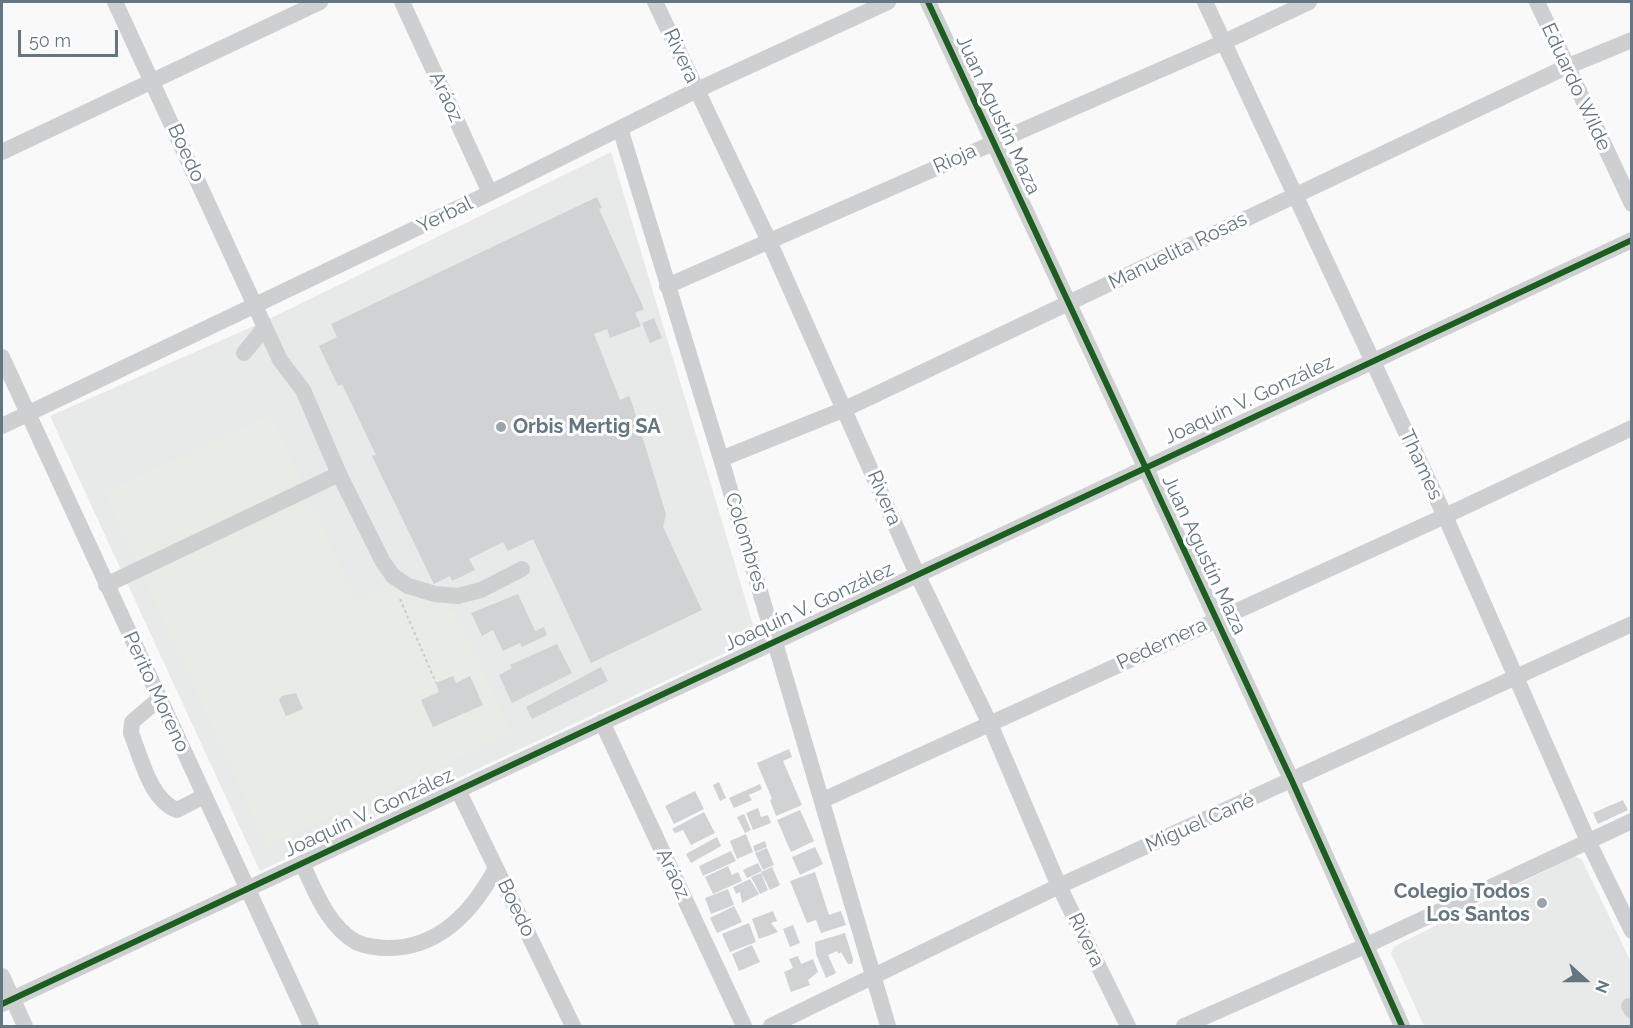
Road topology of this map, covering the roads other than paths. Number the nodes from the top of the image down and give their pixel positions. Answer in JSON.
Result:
{"nodes":[{"id":1,"x":115,"y":2,"type":"edge"},
{"id":2,"x":320,"y":2,"type":"edge"},
{"id":3,"x":402,"y":2,"type":"edge"},
{"id":4,"x":655,"y":2,"type":"edge"},
{"id":5,"x":888,"y":2,"type":"edge"},
{"id":6,"x":928,"y":2,"type":"edge"},
{"id":7,"x":1205,"y":2,"type":"edge"},
{"id":8,"x":1309,"y":2,"type":"edge"},
{"id":9,"x":1537,"y":2,"type":"edge"},
{"id":10,"x":1632,"y":40,"type":"edge"},
{"id":11,"x":1224,"y":42,"type":"junction"},
{"id":12,"x":1566,"y":67,"type":"junction"},
{"id":13,"x":152,"y":81,"type":"junction"},
{"id":14,"x":697,"y":90,"type":"junction"},
{"id":15,"x":620,"y":128,"type":"junction"},
{"id":16,"x":992,"y":143,"type":"junction"},
{"id":17,"x":2,"y":152,"type":"edge"},
{"id":18,"x":490,"y":193,"type":"junction"},
{"id":19,"x":1295,"y":195,"type":"junction"},
{"id":20,"x":1632,"y":204,"type":"edge"},
{"id":21,"x":1632,"y":240,"type":"edge"},
{"id":22,"x":769,"y":241,"type":"junction"},
{"id":23,"x":667,"y":286,"type":"junction"},
{"id":24,"x":1067,"y":305,"type":"junction"},
{"id":25,"x":256,"y":306,"type":"junction"},
{"id":26,"x":265,"y":327,"type":"junction"},
{"id":27,"x":244,"y":353,"type":"dead end"},
{"id":28,"x":2,"y":357,"type":"edge"},
{"id":29,"x":1373,"y":361,"type":"junction"},
{"id":30,"x":845,"y":409,"type":"junction"},
{"id":31,"x":27,"y":413,"type":"junction"},
{"id":32,"x":2,"y":426,"type":"edge"},
{"id":33,"x":1632,"y":428,"type":"edge"},
{"id":34,"x":722,"y":459,"type":"junction"},
{"id":35,"x":1146,"y":467,"type":"junction"},
{"id":36,"x":339,"y":474,"type":"junction"},
{"id":37,"x":1445,"y":516,"type":"junction"},
{"id":38,"x":522,"y":569,"type":"dead end"},
{"id":39,"x":917,"y":574,"type":"junction"},
{"id":40,"x":106,"y":585,"type":"junction"},
{"id":41,"x":1215,"y":619,"type":"junction"},
{"id":42,"x":1632,"y":624,"type":"edge"},
{"id":43,"x":776,"y":641,"type":"junction"},
{"id":44,"x":1517,"y":676,"type":"junction"},
{"id":45,"x":159,"y":699,"type":"junction"},
{"id":46,"x":602,"y":722,"type":"junction"},
{"id":47,"x":990,"y":724,"type":"junction"},
{"id":48,"x":1292,"y":781,"type":"junction"},
{"id":49,"x":458,"y":790,"type":"junction"},
{"id":50,"x":204,"y":796,"type":"junction"},
{"id":51,"x":823,"y":800,"type":"junction"},
{"id":52,"x":1632,"y":821,"type":"edge"},
{"id":53,"x":1588,"y":842,"type":"junction"},
{"id":54,"x":302,"y":863,"type":"junction"},
{"id":55,"x":496,"y":868,"type":"junction"},
{"id":56,"x":1059,"y":886,"type":"junction"},
{"id":57,"x":247,"y":889,"type":"junction"},
{"id":58,"x":1632,"y":931,"type":"edge"},
{"id":59,"x":1365,"y":946,"type":"junction"},
{"id":60,"x":2,"y":976,"type":"edge"},
{"id":61,"x":875,"y":977,"type":"junction"},
{"id":62,"x":7,"y":1002,"type":"edge"},
{"id":63,"x":25,"y":1026,"type":"edge"},
{"id":64,"x":311,"y":1026,"type":"edge"},
{"id":65,"x":573,"y":1026,"type":"edge"},
{"id":66,"x":744,"y":1026,"type":"edge"},
{"id":67,"x":771,"y":1026,"type":"edge"},
{"id":68,"x":888,"y":1026,"type":"edge"},
{"id":69,"x":1128,"y":1026,"type":"edge"},
{"id":70,"x":1184,"y":1026,"type":"edge"},
{"id":71,"x":1402,"y":1026,"type":"edge"}],
"edges":[{"from":1,"to":13,"type":"street","name":"Boedo"},
{"from":2,"to":13,"type":"street"},
{"from":3,"to":18,"type":"street","name":"Aráoz"},
{"from":4,"to":14,"type":"street","name":"Rivera"},
{"from":5,"to":14,"type":"street","name":"Yerbal"},
{"from":6,"to":16,"type":"street","name":"Juan Agustín Maza"},
{"from":7,"to":11,"type":"street","name":"Thames"},
{"from":8,"to":11,"type":"street","name":"Rioja"},
{"from":9,"to":12,"type":"street","name":"Eduardo Wilde"},
{"from":10,"to":12,"type":"street","name":"Manuelita Rosas"},
{"from":11,"to":16,"type":"street","name":"Rioja"},
{"from":11,"to":19,"type":"street","name":"Thames"},
{"from":12,"to":19,"type":"street","name":"Manuelita Rosas"},
{"from":12,"to":20,"type":"street","name":"Eduardo Wilde"},
{"from":13,"to":17,"type":"street"},
{"from":13,"to":25,"type":"street","name":"Boedo"},
{"from":14,"to":15,"type":"street","name":"Yerbal"},
{"from":14,"to":22,"type":"street","name":"Rivera"},
{"from":15,"to":18,"type":"street","name":"Yerbal"},
{"from":15,"to":23,"type":"street","name":"Colombres"},
{"from":16,"to":22,"type":"street","name":"Rioja"},
{"from":16,"to":24,"type":"street","name":"Juan Agustín Maza"},
{"from":18,"to":25,"type":"street","name":"Yerbal"},
{"from":19,"to":24,"type":"street","name":"Manuelita Rosas"},
{"from":19,"to":29,"type":"street","name":"Thames"},
{"from":21,"to":29,"type":"street","name":"Joaquín V. González"},
{"from":22,"to":23,"type":"street","name":"Rioja"},
{"from":22,"to":30,"type":"street","name":"Rivera"},
{"from":23,"to":34,"type":"street","name":"Colombres"},
{"from":24,"to":30,"type":"street","name":"Manuelita Rosas"},
{"from":24,"to":35,"type":"street","name":"Juan Agustín Maza"},
{"from":25,"to":26,"type":"street","name":"Boedo"},
{"from":25,"to":31,"type":"street","name":"Yerbal"},
{"from":26,"to":27,"type":"street"},
{"from":26,"to":36,"type":"street","name":"Boedo"},
{"from":28,"to":31,"type":"street","name":"Perito Moreno"},
{"from":29,"to":35,"type":"street","name":"Joaquín V. González"},
{"from":29,"to":37,"type":"street","name":"Thames"},
{"from":30,"to":34,"type":"street","name":"Manuelita Rosas"},
{"from":30,"to":39,"type":"street","name":"Rivera"},
{"from":31,"to":32,"type":"street","name":"Yerbal"},
{"from":31,"to":40,"type":"street","name":"Perito Moreno"},
{"from":33,"to":37,"type":"street","name":"Pedernera"},
{"from":34,"to":43,"type":"street","name":"Colombres"},
{"from":35,"to":39,"type":"street","name":"Joaquín V. González"},
{"from":35,"to":41,"type":"street","name":"Juan Agustín Maza"},
{"from":36,"to":38,"type":"street","name":"Boedo"},
{"from":36,"to":40,"type":"street"},
{"from":37,"to":41,"type":"street","name":"Pedernera"},
{"from":37,"to":44,"type":"street","name":"Thames"},
{"from":39,"to":43,"type":"street","name":"Joaquín V. González"},
{"from":39,"to":47,"type":"street","name":"Rivera"},
{"from":40,"to":45,"type":"street","name":"Perito Moreno"},
{"from":41,"to":47,"type":"street","name":"Pedernera"},
{"from":41,"to":48,"type":"street","name":"Juan Agustín Maza"},
{"from":42,"to":44,"type":"street","name":"Miguel Cané"},
{"from":43,"to":46,"type":"street","name":"Joaquín V. González"},
{"from":43,"to":51,"type":"street","name":"Colombres"},
{"from":44,"to":48,"type":"street","name":"Miguel Cané"},
{"from":44,"to":53,"type":"street","name":"Thames"},
{"from":45,"to":50,"type":"street","name":"Perito Moreno"},
{"from":45,"to":50,"type":"street"},
{"from":46,"to":49,"type":"street","name":"Joaquín V. González"},
{"from":46,"to":66,"type":"street","name":"Aráoz"},
{"from":47,"to":51,"type":"street","name":"Pedernera"},
{"from":47,"to":56,"type":"street","name":"Rivera"},
{"from":48,"to":56,"type":"street","name":"Miguel Cané"},
{"from":48,"to":59,"type":"street","name":"Juan Agustín Maza"},
{"from":49,"to":54,"type":"street","name":"Joaquín V. González"},
{"from":49,"to":55,"type":"street","name":"Boedo"},
{"from":50,"to":57,"type":"street","name":"Perito Moreno"},
{"from":51,"to":61,"type":"street","name":"Colombres"},
{"from":52,"to":53,"type":"street"},
{"from":53,"to":58,"type":"street","name":"Thames"},
{"from":53,"to":59,"type":"street"},
{"from":54,"to":55,"type":"street"},
{"from":54,"to":57,"type":"street","name":"Joaquín V. González"},
{"from":55,"to":65,"type":"street","name":"Boedo"},
{"from":56,"to":61,"type":"street","name":"Miguel Cané"},
{"from":56,"to":69,"type":"street","name":"Rivera"},
{"from":57,"to":62,"type":"street","name":"Joaquín V. González"},
{"from":57,"to":64,"type":"street","name":"Perito Moreno"},
{"from":59,"to":70,"type":"street"},
{"from":59,"to":71,"type":"street","name":"Juan Agustín Maza"},
{"from":60,"to":62,"type":"street"},
{"from":61,"to":67,"type":"street","name":"Miguel Cané"},
{"from":61,"to":68,"type":"street","name":"Colombres"},
{"from":62,"to":63,"type":"street"}]}
